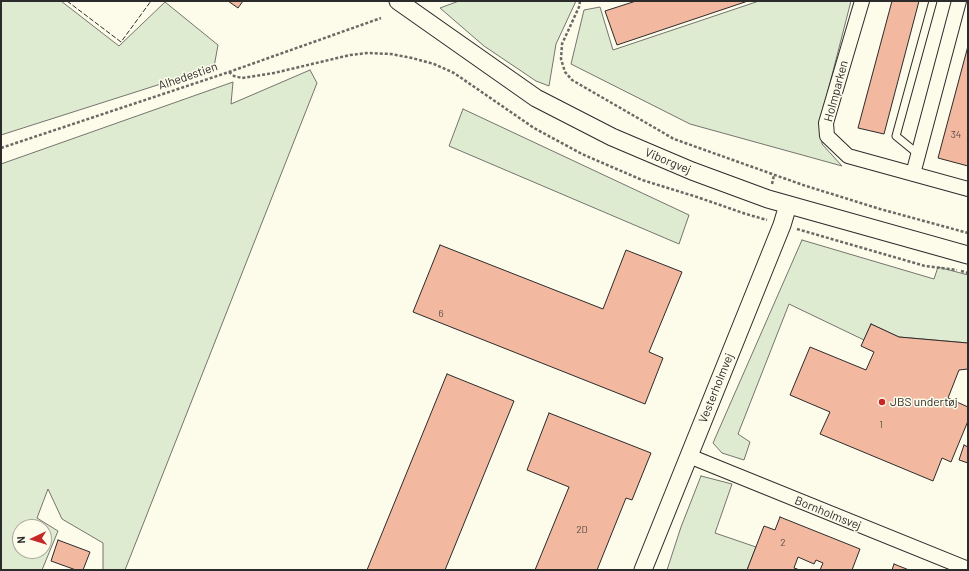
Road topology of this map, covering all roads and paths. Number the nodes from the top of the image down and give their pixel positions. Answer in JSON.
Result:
{"nodes":[{"id":1,"x":398,"y":1,"type":"edge"},
{"id":2,"x":580,"y":1,"type":"edge"},
{"id":3,"x":862,"y":1,"type":"edge"},
{"id":4,"x":933,"y":1,"type":"edge"},
{"id":5,"x":958,"y":1,"type":"edge"},
{"id":6,"x":381,"y":18,"type":"dead end"},
{"id":7,"x":229,"y":72,"type":"junction"},
{"id":8,"x":1,"y":148,"type":"edge"},
{"id":9,"x":918,"y":154,"type":"junction"},
{"id":10,"x":913,"y":174,"type":"junction"},
{"id":11,"x":968,"y":189,"type":"edge"},
{"id":12,"x":788,"y":205,"type":"junction"},
{"id":13,"x":782,"y":225,"type":"junction"},
{"id":14,"x":968,"y":233,"type":"edge"},
{"id":15,"x":968,"y":255,"type":"edge"},
{"id":16,"x":968,"y":273,"type":"edge"},
{"id":17,"x":689,"y":456,"type":"junction"},
{"id":18,"x":968,"y":569,"type":"edge"},
{"id":19,"x":643,"y":570,"type":"edge"}],
"edges":[{"from":1,"to":12,"type":"street","name":"Viborgvej"},
{"from":2,"to":14,"type":"path"},
{"from":3,"to":10,"type":"street","name":"Holmparken"},
{"from":4,"to":9,"type":"lane"},
{"from":5,"to":9,"type":"street"},
{"from":6,"to":7,"type":"path","name":"Alhedestien"},
{"from":7,"to":8,"type":"path","name":"Alhedestien"},
{"from":7,"to":13,"type":"path"},
{"from":9,"to":10,"type":"street"},
{"from":10,"to":11,"type":"street","name":"Holmparken"},
{"from":12,"to":13,"type":"street","name":"Vesterholmvej"},
{"from":12,"to":15,"type":"street","name":"Viborgvej"},
{"from":13,"to":16,"type":"path"},
{"from":13,"to":17,"type":"street","name":"Vesterholmvej"},
{"from":17,"to":18,"type":"street","name":"Bornholmsvej"},
{"from":17,"to":19,"type":"street","name":"Vesterholmvej"}]}
